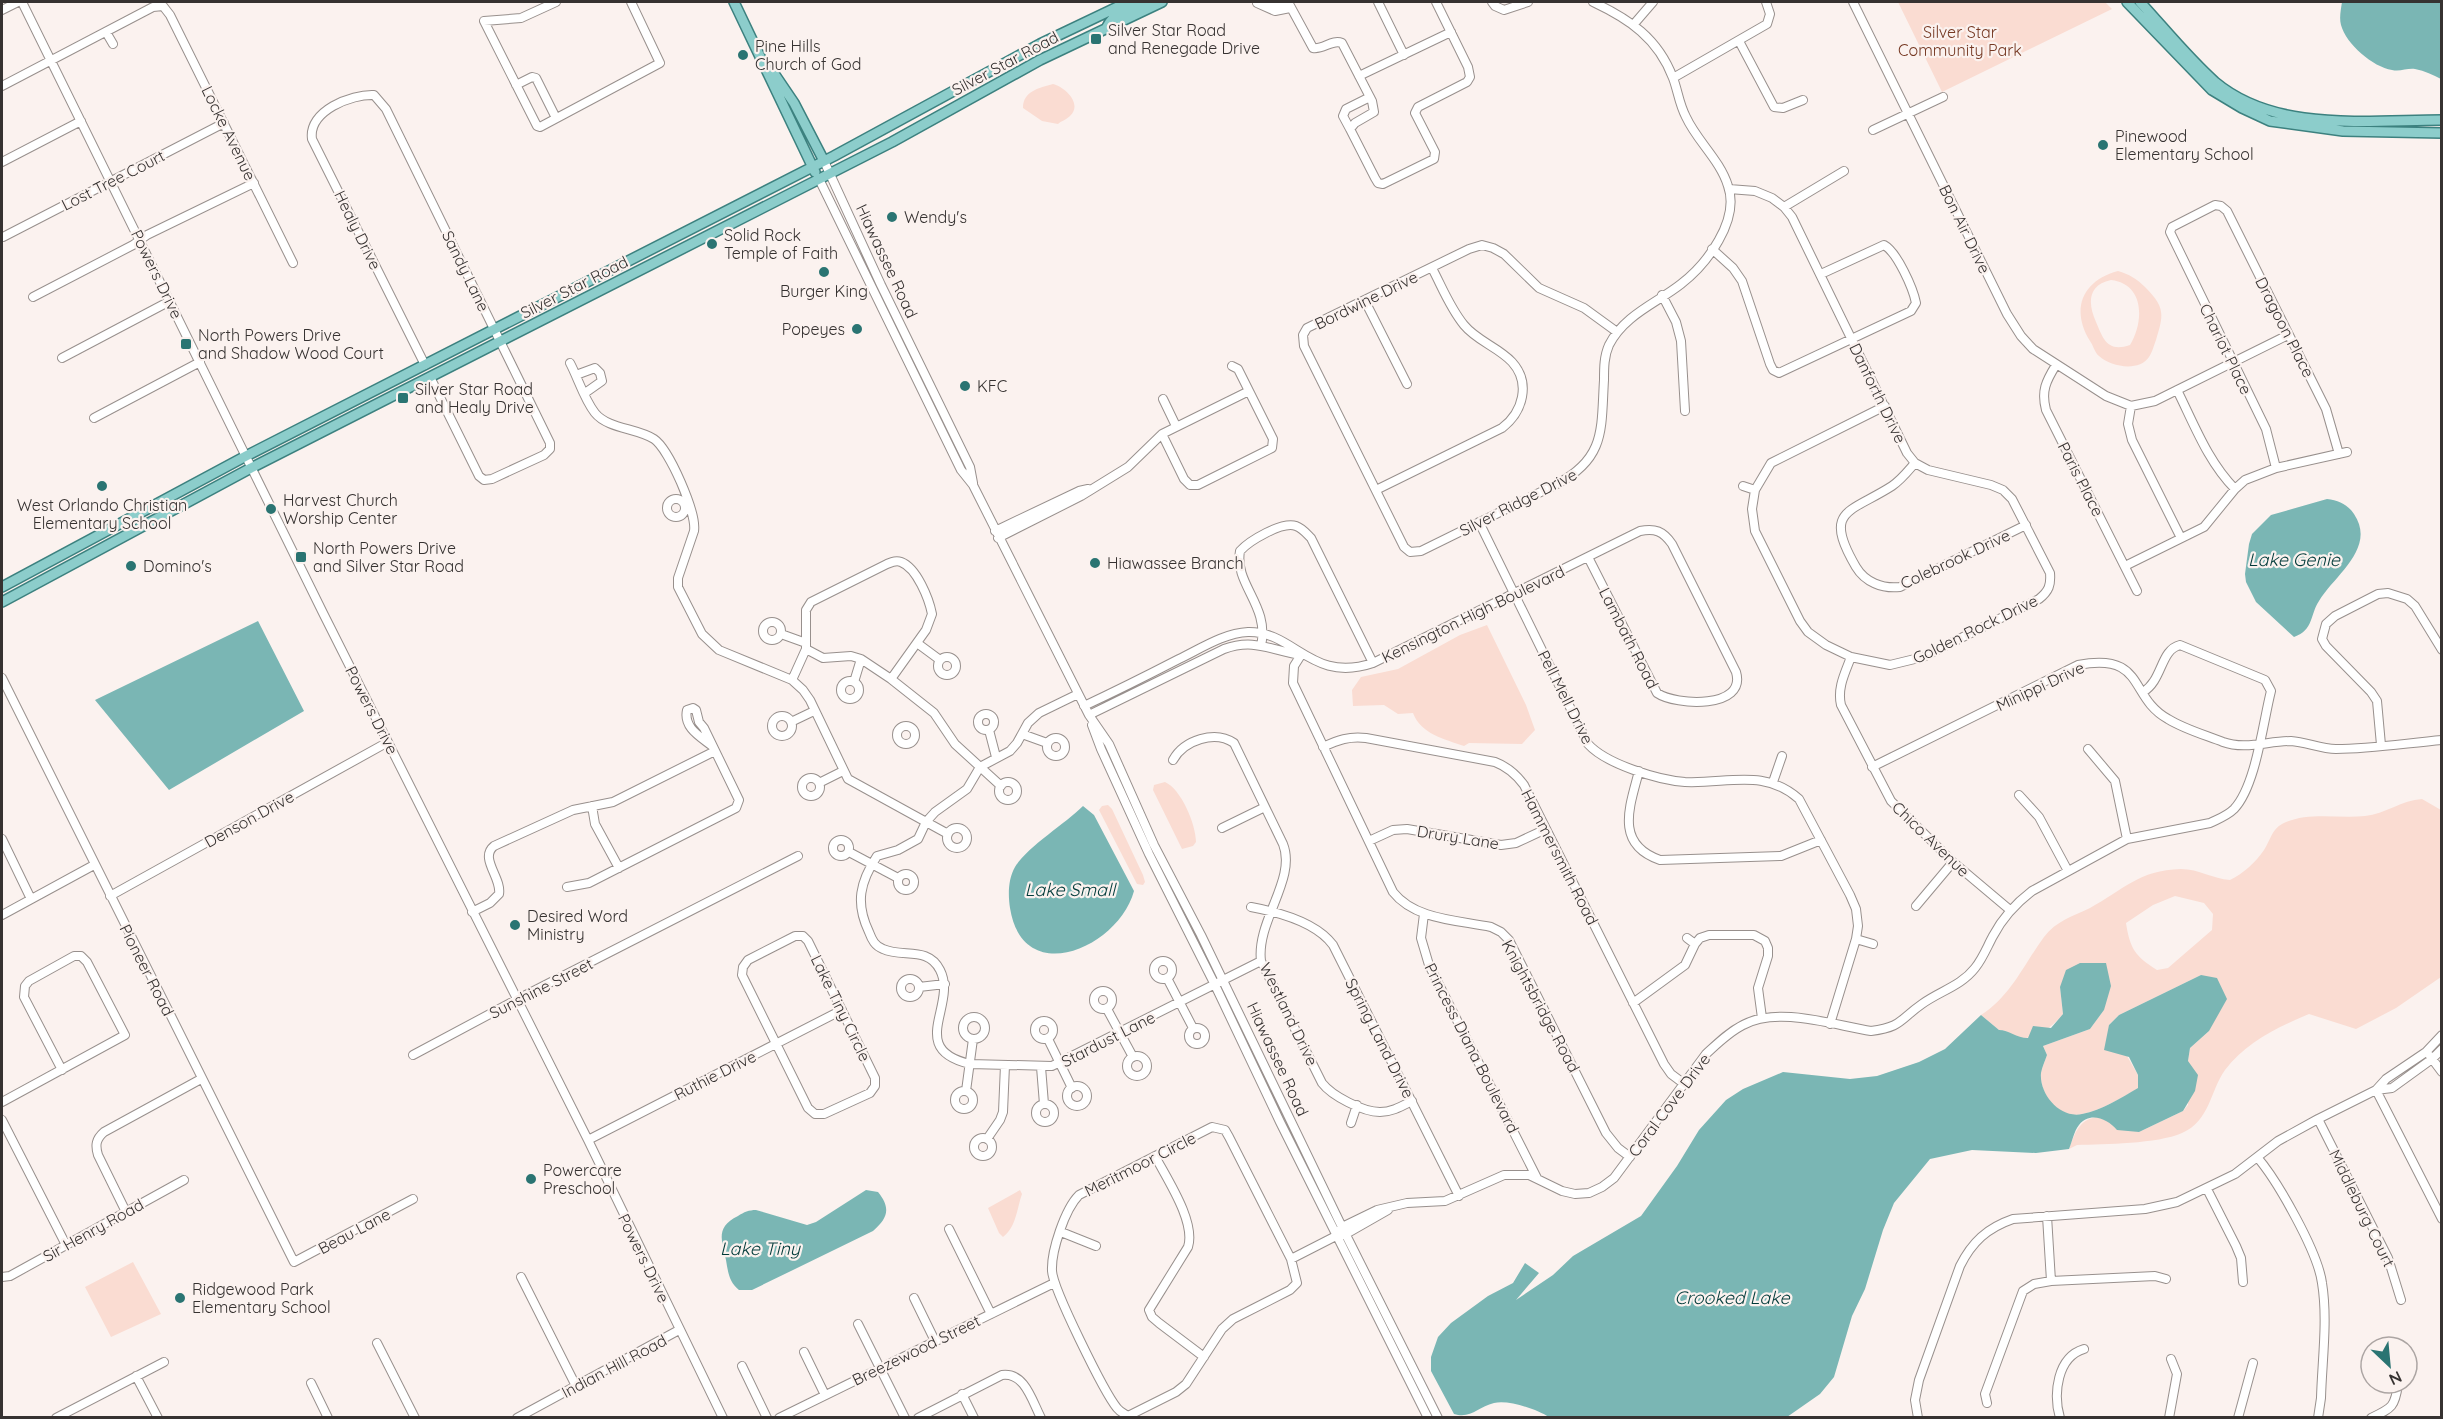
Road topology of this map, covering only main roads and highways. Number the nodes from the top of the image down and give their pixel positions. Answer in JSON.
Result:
{"nodes":[{"id":1,"x":734,"y":2,"type":"edge"},
{"id":2,"x":1128,"y":2,"type":"edge"},
{"id":3,"x":1145,"y":2,"type":"edge"},
{"id":4,"x":1162,"y":2,"type":"edge"},
{"id":5,"x":2127,"y":2,"type":"edge"},
{"id":6,"x":2139,"y":2,"type":"edge"},
{"id":7,"x":1107,"y":27,"type":"junction"},
{"id":8,"x":761,"y":55,"type":"junction"},
{"id":9,"x":2442,"y":120,"type":"edge"},
{"id":10,"x":2442,"y":133,"type":"edge"},
{"id":11,"x":824,"y":161,"type":"junction"},
{"id":12,"x":813,"y":167,"type":"junction"},
{"id":13,"x":819,"y":179,"type":"junction"},
{"id":14,"x":681,"y":234,"type":"junction"},
{"id":15,"x":644,"y":268,"type":"junction"},
{"id":16,"x":164,"y":500,"type":"junction"},
{"id":17,"x":110,"y":544,"type":"junction"},
{"id":18,"x":2,"y":587,"type":"edge"},
{"id":19,"x":2,"y":602,"type":"edge"}],
"edges":[{"from":1,"to":8,"type":"main road","name":"Hiawassee Road"},
{"from":2,"to":11,"type":"main road","name":"Silver Star Road"},
{"from":3,"to":7,"type":"main road"},
{"from":4,"to":7,"type":"main road","name":"Silver Star Road"},
{"from":5,"to":10,"type":"main road"},
{"from":6,"to":9,"type":"main road"},
{"from":7,"to":13,"type":"main road","name":"Silver Star Road"},
{"from":8,"to":11,"type":"main road","name":"Hiawassee Road"},
{"from":8,"to":12,"type":"main road","name":"Hiawassee Road"},
{"from":11,"to":12,"type":"main road","name":"Silver Star Road"},
{"from":12,"to":13,"type":"main road","name":"Hiawassee Road"},
{"from":12,"to":14,"type":"main road","name":"Silver Star Road"},
{"from":13,"to":15,"type":"main road","name":"Silver Star Road"},
{"from":14,"to":15,"type":"main road"},
{"from":14,"to":16,"type":"main road","name":"Silver Star Road"},
{"from":15,"to":17,"type":"main road","name":"Silver Star Road"},
{"from":16,"to":17,"type":"main road"},
{"from":16,"to":18,"type":"main road","name":"Silver Star Road"},
{"from":17,"to":19,"type":"main road","name":"Silver Star Road"}]}
